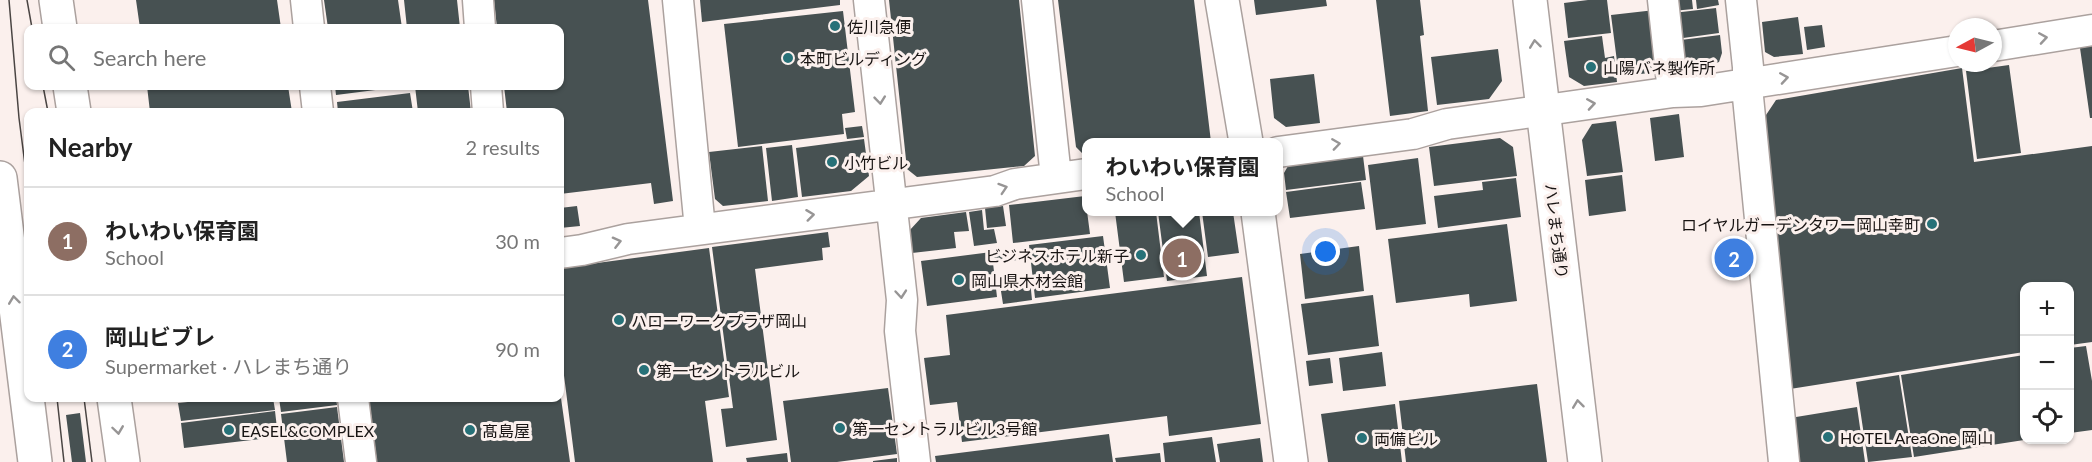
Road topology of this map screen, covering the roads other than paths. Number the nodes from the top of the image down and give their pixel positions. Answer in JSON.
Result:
{"nodes":[{"id":1,"x":56,"y":0,"type":"edge"},
{"id":2,"x":306,"y":0,"type":"edge"},
{"id":3,"x":478,"y":0,"type":"edge"},
{"id":4,"x":678,"y":0,"type":"edge"},
{"id":5,"x":869,"y":0,"type":"edge"},
{"id":6,"x":1037,"y":0,"type":"edge"},
{"id":7,"x":1222,"y":0,"type":"edge"},
{"id":8,"x":1530,"y":0,"type":"edge"},
{"id":9,"x":1663,"y":0,"type":"edge"},
{"id":10,"x":1741,"y":0,"type":"edge"},
{"id":11,"x":59,"y":24,"type":"edge"},
{"id":12,"x":309,"y":24,"type":"edge"},
{"id":13,"x":480,"y":24,"type":"edge"},
{"id":14,"x":2092,"y":30,"type":"edge"},
{"id":15,"x":2002,"y":45,"type":"edge"},
{"id":16,"x":1948,"y":52,"type":"edge"},
{"id":17,"x":1748,"y":83,"type":"junction"},
{"id":18,"x":71,"y":90,"type":"edge"},
{"id":19,"x":315,"y":90,"type":"edge"},
{"id":20,"x":486,"y":90,"type":"edge"},
{"id":21,"x":1673,"y":92,"type":"junction"},
{"id":22,"x":73,"y":108,"type":"edge"},
{"id":23,"x":318,"y":108,"type":"edge"},
{"id":24,"x":488,"y":108,"type":"edge"},
{"id":25,"x":1542,"y":112,"type":"junction"},
{"id":26,"x":1245,"y":138,"type":"edge"},
{"id":27,"x":1283,"y":151,"type":"edge"},
{"id":28,"x":1082,"y":174,"type":"edge"},
{"id":29,"x":0,"y":177,"type":"edge"},
{"id":30,"x":1056,"y":177,"type":"junction"},
{"id":31,"x":891,"y":205,"type":"junction"},
{"id":32,"x":1259,"y":216,"type":"edge"},
{"id":33,"x":700,"y":229,"type":"junction"},
{"id":34,"x":564,"y":252,"type":"edge"},
{"id":35,"x":24,"y":372,"type":"edge"},
{"id":36,"x":28,"y":402,"type":"edge"},
{"id":37,"x":115,"y":402,"type":"edge"},
{"id":38,"x":354,"y":402,"type":"edge"},
{"id":39,"x":35,"y":462,"type":"edge"},
{"id":40,"x":123,"y":462,"type":"edge"},
{"id":41,"x":361,"y":462,"type":"edge"},
{"id":42,"x":915,"y":462,"type":"edge"},
{"id":43,"x":1291,"y":462,"type":"edge"},
{"id":44,"x":1585,"y":462,"type":"edge"},
{"id":45,"x":1785,"y":462,"type":"edge"}],
"edges":[{"from":1,"to":11,"type":"street"},
{"from":2,"to":12,"type":"street"},
{"from":3,"to":13,"type":"street"},
{"from":4,"to":33,"type":"street"},
{"from":5,"to":31,"type":"street","one_way":true},
{"from":6,"to":30,"type":"street"},
{"from":7,"to":26,"type":"street"},
{"from":25,"to":8,"type":"street","name":"ハレまち通り","one_way":true},
{"from":9,"to":21,"type":"street"},
{"from":10,"to":17,"type":"street"},
{"from":15,"to":14,"type":"street","one_way":true},
{"from":17,"to":16,"type":"street","one_way":true},
{"from":17,"to":21,"type":"street"},
{"from":17,"to":45,"type":"street"},
{"from":18,"to":22,"type":"street"},
{"from":19,"to":23,"type":"street"},
{"from":20,"to":24,"type":"street"},
{"from":25,"to":21,"type":"street","one_way":true},
{"from":27,"to":25,"type":"street","one_way":true},
{"from":44,"to":25,"type":"street","name":"ハレまち通り","one_way":true},
{"from":28,"to":30,"type":"street"},
{"from":35,"to":29,"type":"street","one_way":true},
{"from":31,"to":30,"type":"street","one_way":true},
{"from":33,"to":31,"type":"street","one_way":true},
{"from":31,"to":42,"type":"street","one_way":true},
{"from":32,"to":43,"type":"street"},
{"from":34,"to":33,"type":"street","one_way":true},
{"from":39,"to":36,"type":"street","one_way":true},
{"from":37,"to":40,"type":"street","one_way":true},
{"from":38,"to":41,"type":"street"}]}
